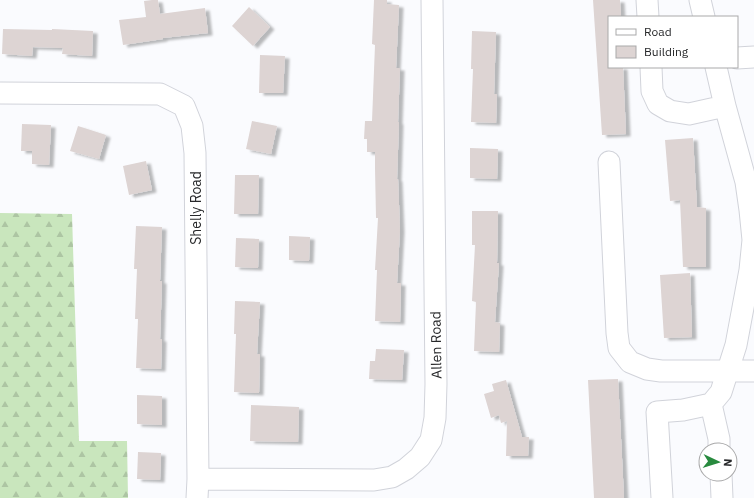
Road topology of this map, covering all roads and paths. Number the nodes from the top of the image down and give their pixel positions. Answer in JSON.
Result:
{"nodes":[{"id":1,"x":432,"y":0,"type":"edge"},
{"id":2,"x":647,"y":0,"type":"edge"},
{"id":3,"x":700,"y":0,"type":"edge"},
{"id":4,"x":648,"y":16,"type":"edge"},
{"id":5,"x":704,"y":16,"type":"edge"},
{"id":6,"x":754,"y":56,"type":"edge"},
{"id":7,"x":738,"y":58,"type":"edge"},
{"id":8,"x":651,"y":68,"type":"edge"},
{"id":9,"x":716,"y":68,"type":"edge"},
{"id":10,"x":0,"y":93,"type":"edge"},
{"id":11,"x":725,"y":106,"type":"junction"},
{"id":12,"x":608,"y":162,"type":"dead end"},
{"id":13,"x":728,"y":371,"type":"junction"},
{"id":14,"x":754,"y":371,"type":"edge"},
{"id":15,"x":711,"y":404,"type":"junction"},
{"id":16,"x":719,"y":442,"type":"edge"},
{"id":17,"x":721,"y":482,"type":"edge"},
{"id":18,"x":198,"y":488,"type":"edge"},
{"id":19,"x":662,"y":498,"type":"edge"},
{"id":20,"x":722,"y":498,"type":"edge"}],
"edges":[{"from":1,"to":18,"type":"street","name":"Allen Road"},
{"from":2,"to":4,"type":"street"},
{"from":3,"to":5,"type":"street"},
{"from":6,"to":7,"type":"street"},
{"from":8,"to":11,"type":"street"},
{"from":9,"to":11,"type":"street"},
{"from":10,"to":18,"type":"street","name":"Shelly Road"},
{"from":11,"to":13,"type":"street"},
{"from":12,"to":13,"type":"street"},
{"from":13,"to":14,"type":"street"},
{"from":13,"to":15,"type":"street"},
{"from":15,"to":16,"type":"street"},
{"from":15,"to":19,"type":"street"},
{"from":17,"to":20,"type":"street"}]}
